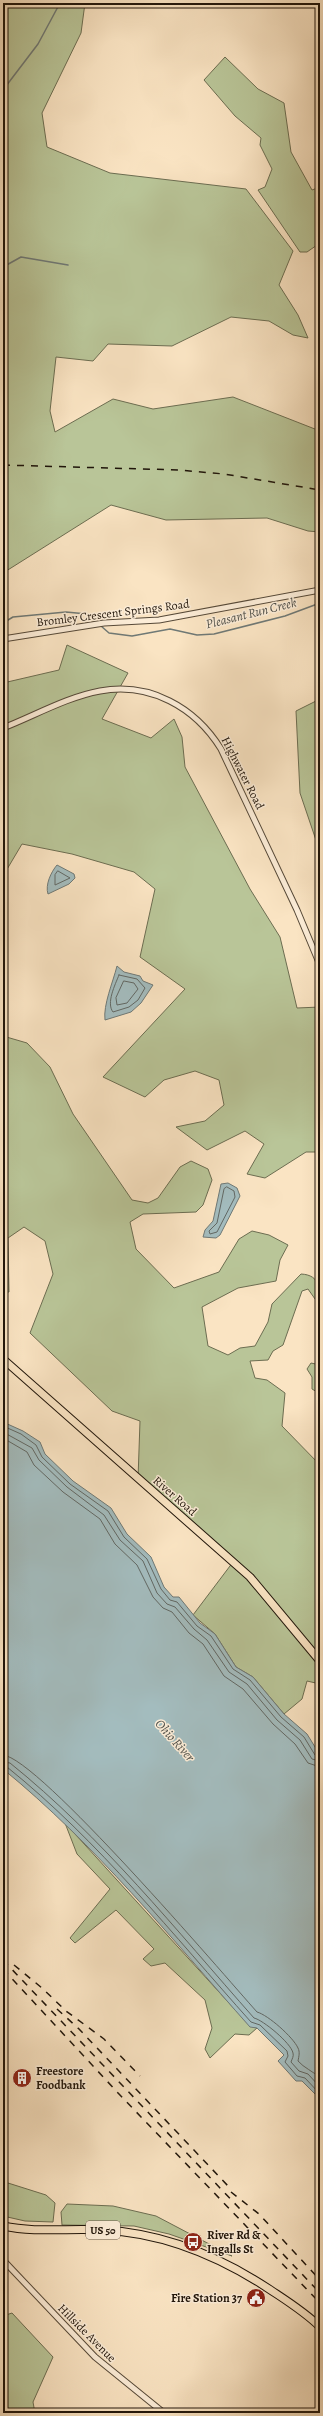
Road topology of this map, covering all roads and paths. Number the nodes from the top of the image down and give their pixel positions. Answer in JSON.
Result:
{"nodes":[{"id":1,"x":320,"y":590,"type":"edge"},
{"id":2,"x":3,"y":639,"type":"edge"},
{"id":3,"x":3,"y":728,"type":"edge"},
{"id":4,"x":320,"y":965,"type":"edge"},
{"id":5,"x":3,"y":1360,"type":"edge"},
{"id":6,"x":320,"y":1661,"type":"edge"},
{"id":7,"x":3,"y":2226,"type":"edge"},
{"id":8,"x":3,"y":2260,"type":"edge"},
{"id":9,"x":320,"y":2327,"type":"edge"},
{"id":10,"x":164,"y":2413,"type":"edge"}],
"edges":[{"from":1,"to":2,"type":"street","name":"Bromley Crescent Springs Road"},
{"from":3,"to":4,"type":"street","name":"Highwater Road"},
{"from":5,"to":6,"type":"main road","name":"River Road"},
{"from":7,"to":9,"type":"main road","number":"US 50"},
{"from":8,"to":10,"type":"street","name":"Hillside Avenue"}]}
